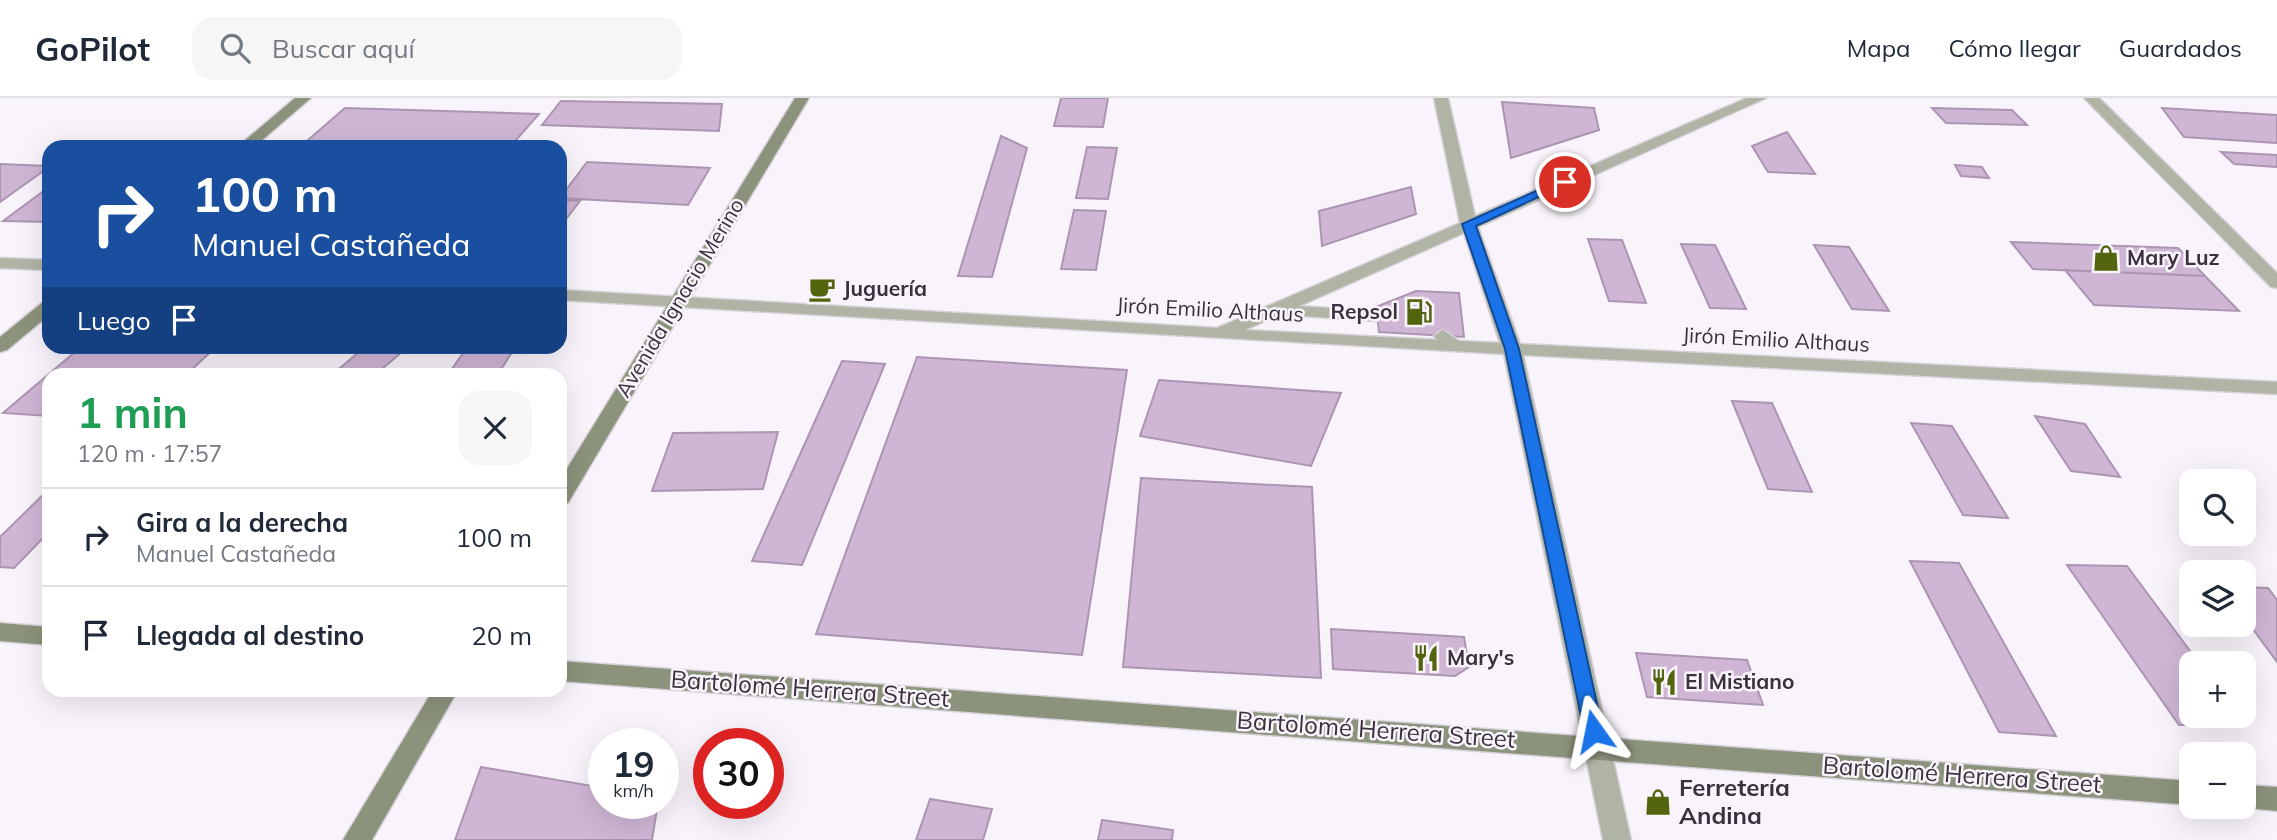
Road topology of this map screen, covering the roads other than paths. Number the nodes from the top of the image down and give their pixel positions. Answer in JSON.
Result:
{"nodes":[{"id":1,"x":304,"y":98,"type":"edge"},
{"id":2,"x":802,"y":98,"type":"edge"},
{"id":3,"x":1441,"y":98,"type":"edge"},
{"id":4,"x":1759,"y":98,"type":"edge"},
{"id":5,"x":2091,"y":98,"type":"edge"},
{"id":6,"x":253,"y":140,"type":"edge"},
{"id":7,"x":1469,"y":224,"type":"junction"},
{"id":8,"x":0,"y":263,"type":"edge"},
{"id":9,"x":42,"y":265,"type":"edge"},
{"id":10,"x":2277,"y":283,"type":"edge"},
{"id":11,"x":567,"y":295,"type":"edge"},
{"id":12,"x":677,"y":302,"type":"junction"},
{"id":13,"x":1279,"y":310,"type":"junction"},
{"id":14,"x":42,"y":312,"type":"edge"},
{"id":15,"x":1377,"y":316,"type":"dead end"},
{"id":16,"x":1219,"y":334,"type":"junction"},
{"id":17,"x":0,"y":346,"type":"edge"},
{"id":18,"x":1512,"y":349,"type":"junction"},
{"id":19,"x":2277,"y":388,"type":"edge"},
{"id":20,"x":567,"y":486,"type":"edge"},
{"id":21,"x":0,"y":632,"type":"edge"},
{"id":22,"x":42,"y":635,"type":"edge"},
{"id":23,"x":567,"y":672,"type":"edge"},
{"id":24,"x":442,"y":697,"type":"edge"},
{"id":25,"x":1597,"y":746,"type":"junction"},
{"id":26,"x":2179,"y":792,"type":"edge"},
{"id":27,"x":2256,"y":798,"type":"edge"},
{"id":28,"x":2277,"y":799,"type":"edge"},
{"id":29,"x":357,"y":840,"type":"edge"},
{"id":30,"x":1617,"y":840,"type":"edge"}],
"edges":[{"from":1,"to":6,"type":"street"},
{"from":2,"to":12,"type":"street","name":"Avenida Ignacio Merino"},
{"from":3,"to":7,"type":"street"},
{"from":4,"to":7,"type":"street"},
{"from":5,"to":10,"type":"street"},
{"from":7,"to":13,"type":"street"},
{"from":7,"to":18,"type":"street"},
{"from":8,"to":9,"type":"street"},
{"from":11,"to":12,"type":"street","name":"Jirón Emilio Althaus"},
{"from":12,"to":16,"type":"street","name":"Jirón Emilio Althaus"},
{"from":12,"to":20,"type":"street","name":"Avenida Ignacio Merino"},
{"from":13,"to":15,"type":"street"},
{"from":13,"to":16,"type":"street"},
{"from":14,"to":17,"type":"street"},
{"from":16,"to":18,"type":"street","name":"Jirón Emilio Althaus"},
{"from":18,"to":19,"type":"street","name":"Jirón Emilio Althaus"},
{"from":18,"to":25,"type":"street"},
{"from":21,"to":22,"type":"street"},
{"from":23,"to":25,"type":"street","name":"Bartolomé Herrera Street"},
{"from":24,"to":29,"type":"street"},
{"from":25,"to":26,"type":"street","name":"Bartolomé Herrera Street"},
{"from":25,"to":30,"type":"street"},
{"from":27,"to":28,"type":"street"}]}
